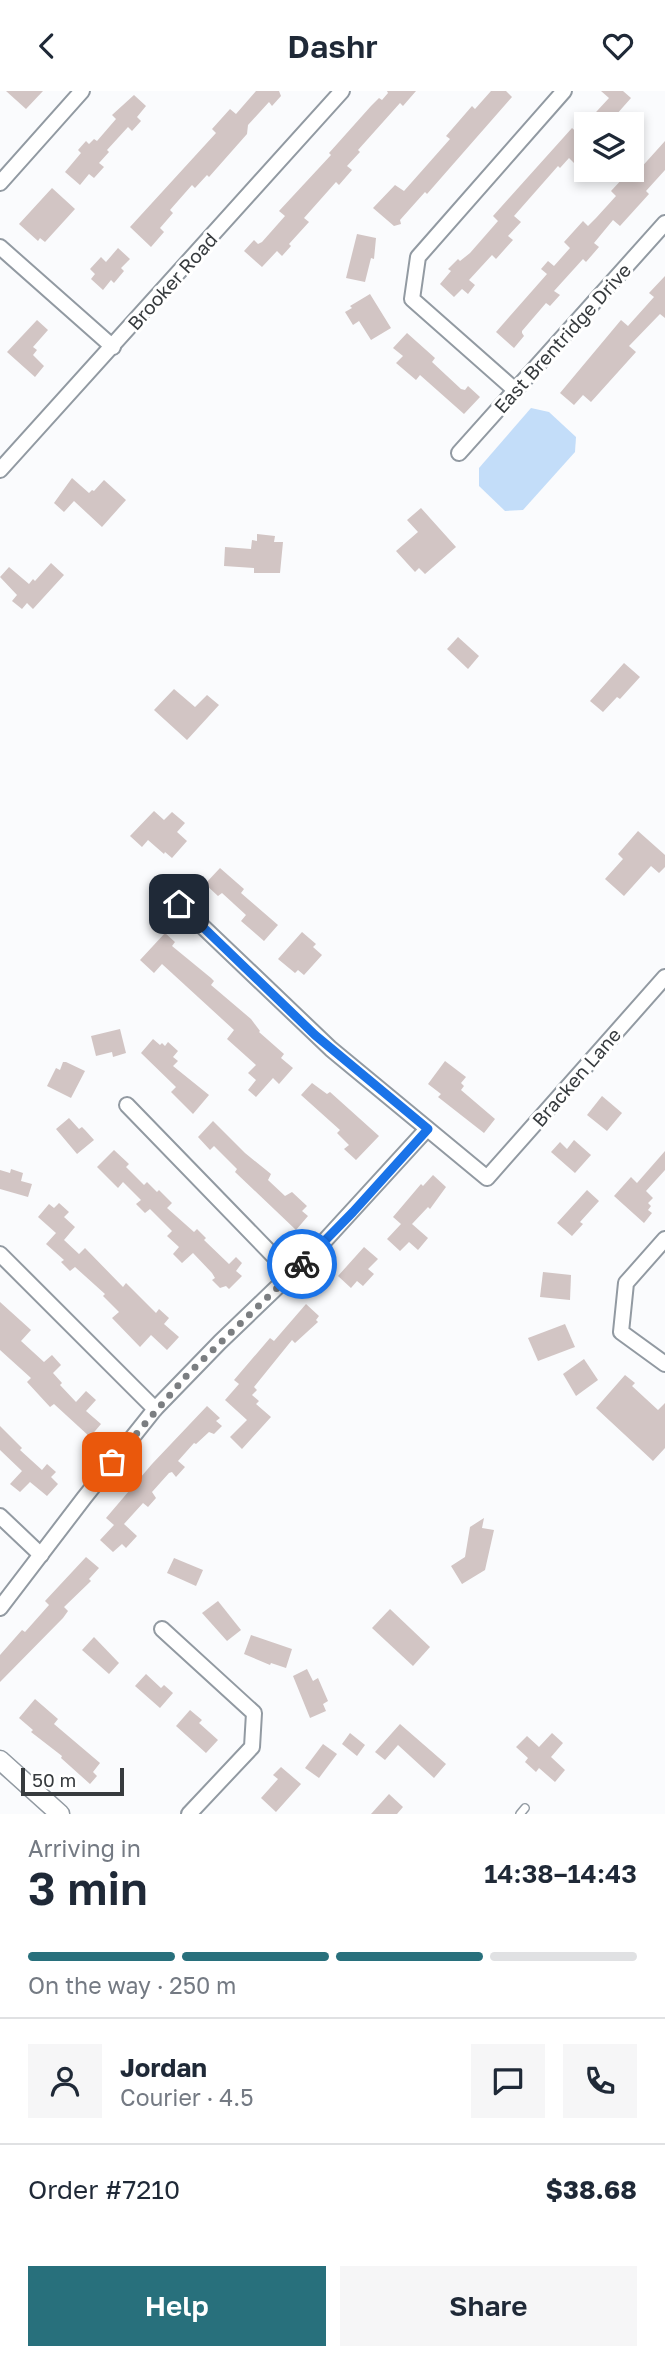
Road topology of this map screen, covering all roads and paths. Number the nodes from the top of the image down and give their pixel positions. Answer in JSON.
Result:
{"nodes":[{"id":1,"x":82,"y":91,"type":"edge"},
{"id":2,"x":342,"y":91,"type":"edge"},
{"id":3,"x":564,"y":91,"type":"edge"},
{"id":4,"x":0,"y":183,"type":"edge"},
{"id":5,"x":665,"y":223,"type":"edge"},
{"id":6,"x":0,"y":247,"type":"edge"},
{"id":7,"x":113,"y":347,"type":"junction"},
{"id":8,"x":515,"y":390,"type":"junction"},
{"id":9,"x":459,"y":453,"type":"dead end"},
{"id":10,"x":0,"y":470,"type":"edge"},
{"id":11,"x":179,"y":904,"type":"dead end"},
{"id":12,"x":665,"y":977,"type":"edge"},
{"id":13,"x":127,"y":1105,"type":"dead end"},
{"id":14,"x":428,"y":1129,"type":"junction"},
{"id":15,"x":665,"y":1239,"type":"edge"},
{"id":16,"x":0,"y":1254,"type":"edge"},
{"id":17,"x":291,"y":1275,"type":"junction"},
{"id":18,"x":665,"y":1364,"type":"edge"},
{"id":19,"x":155,"y":1409,"type":"junction"},
{"id":20,"x":0,"y":1516,"type":"edge"},
{"id":21,"x":41,"y":1555,"type":"junction"},
{"id":22,"x":0,"y":1608,"type":"edge"},
{"id":23,"x":162,"y":1629,"type":"dead end"},
{"id":24,"x":0,"y":1760,"type":"edge"},
{"id":25,"x":60,"y":1814,"type":"edge"},
{"id":26,"x":189,"y":1814,"type":"edge"}],
"edges":[{"from":1,"to":4,"type":"street"},
{"from":2,"to":7,"type":"street","name":"Brooker Road"},
{"from":3,"to":8,"type":"street"},
{"from":5,"to":8,"type":"street","name":"East Brentridge Drive"},
{"from":6,"to":7,"type":"street"},
{"from":7,"to":10,"type":"street","name":"Brooker Road"},
{"from":8,"to":9,"type":"street","name":"East Brentridge Drive"},
{"from":11,"to":14,"type":"street"},
{"from":12,"to":14,"type":"street","name":"Bracken Lane"},
{"from":13,"to":17,"type":"street"},
{"from":14,"to":17,"type":"street"},
{"from":15,"to":18,"type":"street"},
{"from":16,"to":19,"type":"street"},
{"from":17,"to":19,"type":"street"},
{"from":19,"to":21,"type":"street"},
{"from":20,"to":21,"type":"street"},
{"from":21,"to":22,"type":"street"},
{"from":23,"to":26,"type":"street"},
{"from":24,"to":25,"type":"street"}]}
